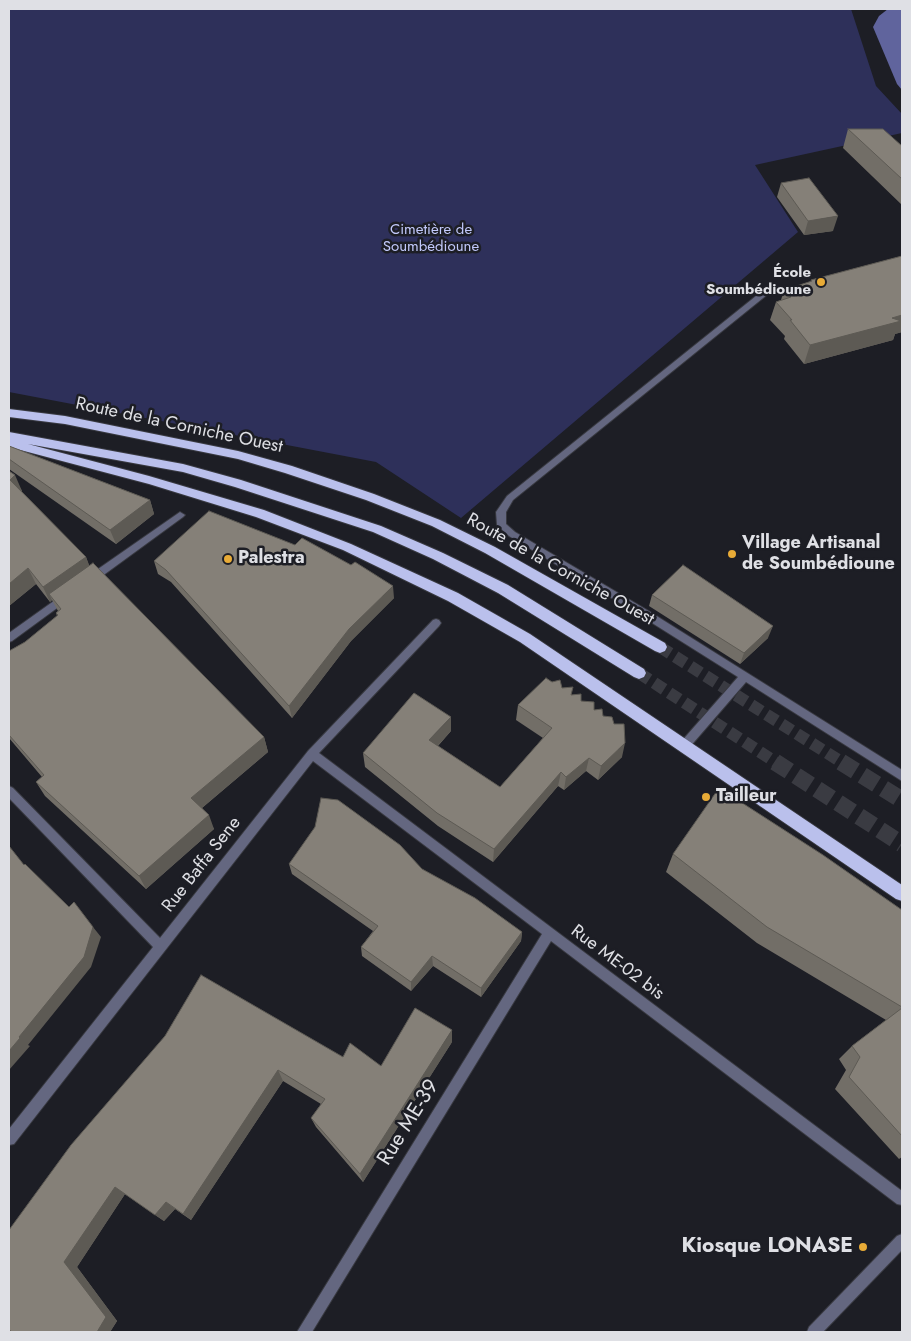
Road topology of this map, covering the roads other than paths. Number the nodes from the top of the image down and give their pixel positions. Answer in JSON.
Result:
{"nodes":[{"id":1,"x":764,"y":294,"type":"dead end"},
{"id":2,"x":9,"y":413,"type":"edge"},
{"id":3,"x":9,"y":436,"type":"edge"},
{"id":4,"x":9,"y":443,"type":"edge"},
{"id":5,"x":180,"y":515,"type":"dead end"},
{"id":6,"x":86,"y":582,"type":"edge"},
{"id":7,"x":71,"y":593,"type":"edge"},
{"id":8,"x":436,"y":622,"type":"dead end"},
{"id":9,"x":9,"y":638,"type":"edge"},
{"id":10,"x":660,"y":647,"type":"tunnel mouth"},
{"id":11,"x":639,"y":673,"type":"tunnel mouth"},
{"id":12,"x":744,"y":676,"type":"junction"},
{"id":13,"x":684,"y":746,"type":"junction"},
{"id":14,"x":312,"y":754,"type":"junction"},
{"id":15,"x":902,"y":776,"type":"edge"},
{"id":16,"x":9,"y":791,"type":"edge"},
{"id":17,"x":902,"y":894,"type":"edge"},
{"id":18,"x":549,"y":934,"type":"junction"},
{"id":19,"x":160,"y":947,"type":"junction"},
{"id":20,"x":9,"y":1139,"type":"edge"},
{"id":21,"x":902,"y":1199,"type":"edge"},
{"id":22,"x":902,"y":1241,"type":"edge"},
{"id":23,"x":304,"y":1332,"type":"edge"},
{"id":24,"x":814,"y":1332,"type":"edge"}],
"edges":[{"from":1,"to":12,"type":"street"},
{"from":2,"to":10,"type":"highway","name":"Route de la Corniche Ouest"},
{"from":3,"to":11,"type":"highway"},
{"from":4,"to":13,"type":"highway"},
{"from":5,"to":6,"type":"street"},
{"from":7,"to":9,"type":"street"},
{"from":8,"to":14,"type":"street","name":"Rue Baffa Sene"},
{"from":12,"to":13,"type":"street"},
{"from":12,"to":15,"type":"street"},
{"from":13,"to":17,"type":"highway"},
{"from":14,"to":18,"type":"street","name":"Rue ME-02 bis"},
{"from":14,"to":19,"type":"street","name":"Rue Baffa Sene"},
{"from":16,"to":19,"type":"street"},
{"from":18,"to":21,"type":"street","name":"Rue ME-02 bis"},
{"from":18,"to":23,"type":"street","name":"Rue ME-39"},
{"from":19,"to":20,"type":"street","name":"Rue Baffa Sene"},
{"from":22,"to":24,"type":"street"}]}
